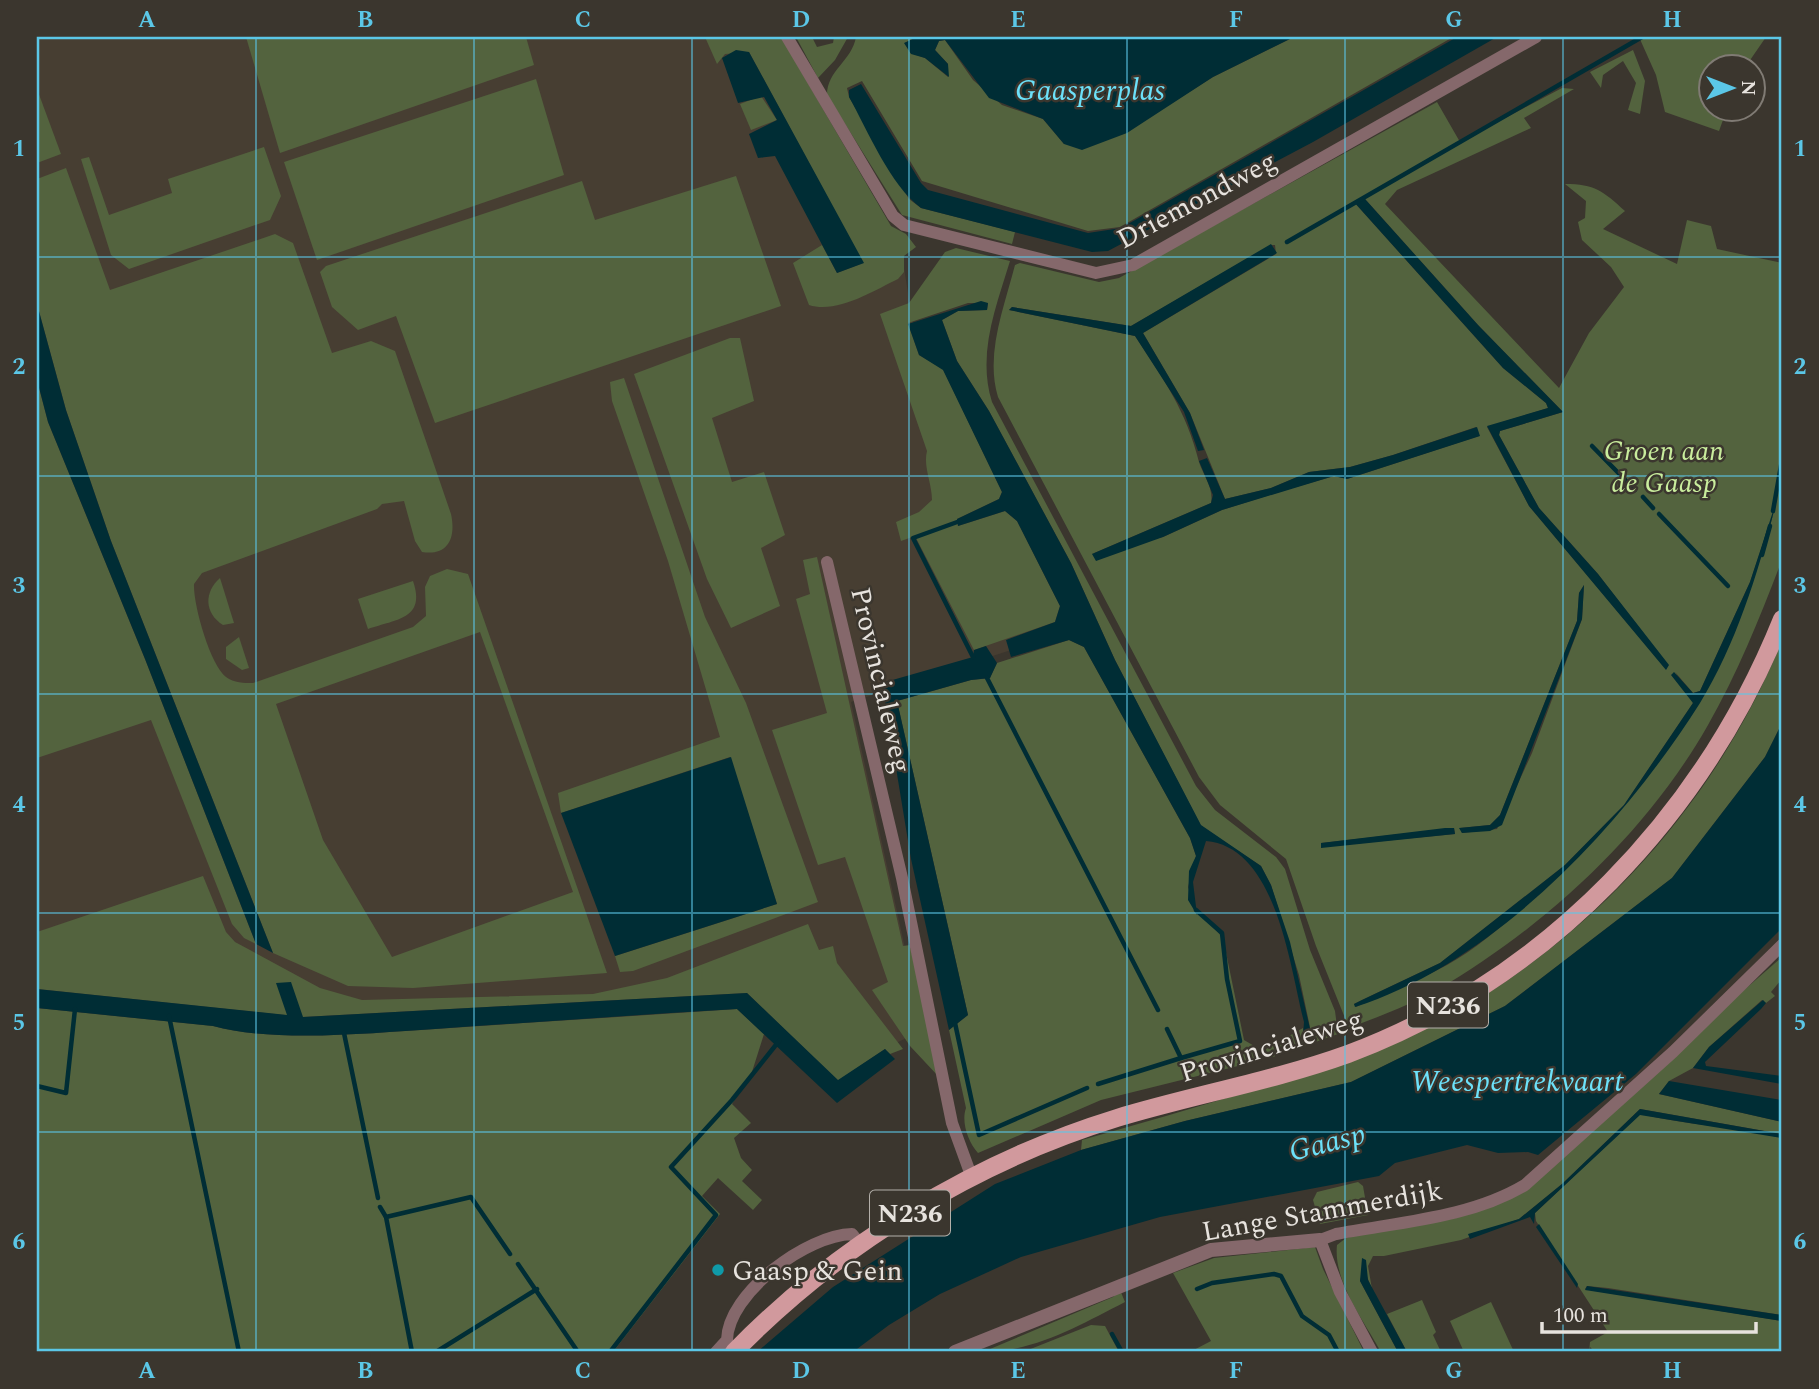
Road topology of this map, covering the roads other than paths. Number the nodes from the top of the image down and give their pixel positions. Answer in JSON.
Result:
{"nodes":[{"id":1,"x":787,"y":37,"type":"edge"},
{"id":2,"x":1536,"y":37,"type":"edge"},
{"id":3,"x":827,"y":562,"type":"dead end"},
{"id":4,"x":1782,"y":619,"type":"edge"},
{"id":5,"x":1782,"y":945,"type":"edge"},
{"id":6,"x":972,"y":1178,"type":"junction"},
{"id":7,"x":1320,"y":1240,"type":"junction"},
{"id":8,"x":861,"y":1245,"type":"junction"},
{"id":9,"x":731,"y":1346,"type":"edge"},
{"id":10,"x":716,"y":1352,"type":"edge"},
{"id":11,"x":956,"y":1352,"type":"edge"},
{"id":12,"x":1372,"y":1352,"type":"edge"}],
"edges":[{"from":1,"to":2,"type":"street","name":"Driemondweg"},
{"from":3,"to":6,"type":"street","name":"Provincialeweg"},
{"from":4,"to":6,"type":"main road","name":"Provincialeweg","number":"N236"},
{"from":5,"to":7,"type":"street","name":"Lange Stammerdijk"},
{"from":6,"to":8,"type":"main road","name":"Provincialeweg","number":"N236"},
{"from":7,"to":11,"type":"street","name":"Lange Stammerdijk"},
{"from":7,"to":12,"type":"street"},
{"from":8,"to":9,"type":"main road","name":"Provincialeweg","number":"N236"},
{"from":8,"to":9,"type":"street","name":"Provincialeweg"},
{"from":9,"to":10,"type":"street","name":"Provincialeweg"}]}
